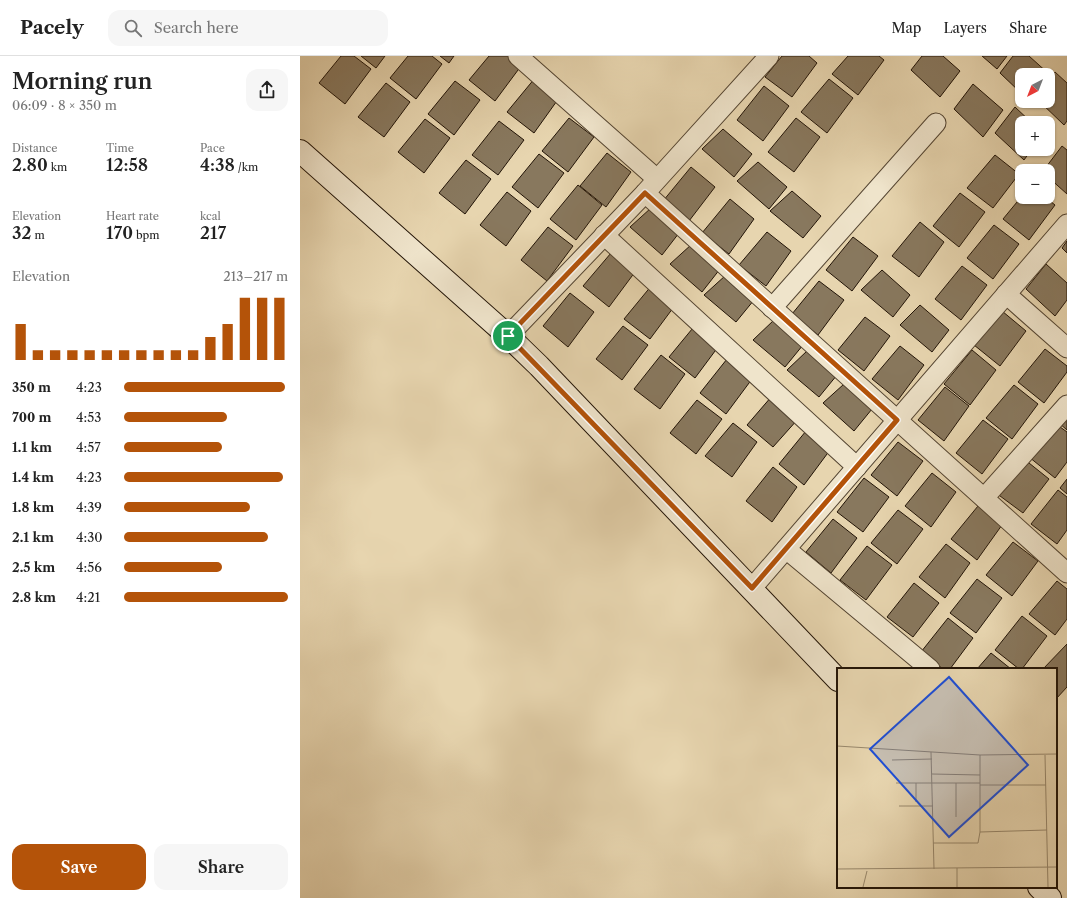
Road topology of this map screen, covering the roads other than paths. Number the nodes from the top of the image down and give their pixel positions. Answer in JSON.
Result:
{"nodes":[{"id":1,"x":518,"y":56,"type":"edge"},
{"id":2,"x":769,"y":56,"type":"edge"},
{"id":3,"x":936,"y":123,"type":"dead end"},
{"id":4,"x":300,"y":151,"type":"edge"},
{"id":5,"x":657,"y":179,"type":"junction"},
{"id":6,"x":645,"y":193,"type":"junction"},
{"id":7,"x":1067,"y":224,"type":"edge"},
{"id":8,"x":604,"y":235,"type":"junction"},
{"id":9,"x":1006,"y":294,"type":"junction"},
{"id":10,"x":772,"y":308,"type":"junction"},
{"id":11,"x":508,"y":336,"type":"junction"},
{"id":12,"x":1067,"y":348,"type":"edge"},
{"id":13,"x":1067,"y":405,"type":"edge"},
{"id":14,"x":897,"y":420,"type":"junction"},
{"id":15,"x":857,"y":466,"type":"junction"},
{"id":16,"x":984,"y":498,"type":"junction"},
{"id":17,"x":786,"y":549,"type":"junction"},
{"id":18,"x":1067,"y":573,"type":"edge"},
{"id":19,"x":752,"y":588,"type":"junction"},
{"id":20,"x":929,"y":668,"type":"edge"},
{"id":21,"x":837,"y":679,"type":"edge"},
{"id":22,"x":1040,"y":888,"type":"edge"},
{"id":23,"x":1050,"y":898,"type":"edge"}],
"edges":[{"from":1,"to":5,"type":"street"},
{"from":2,"to":5,"type":"street"},
{"from":3,"to":10,"type":"street"},
{"from":4,"to":11,"type":"main road"},
{"from":5,"to":6,"type":"street"},
{"from":6,"to":8,"type":"street"},
{"from":6,"to":10,"type":"street"},
{"from":7,"to":9,"type":"street"},
{"from":8,"to":11,"type":"street"},
{"from":8,"to":15,"type":"street"},
{"from":9,"to":12,"type":"street"},
{"from":9,"to":14,"type":"street"},
{"from":10,"to":14,"type":"street"},
{"from":11,"to":19,"type":"main road"},
{"from":13,"to":16,"type":"street"},
{"from":14,"to":15,"type":"street"},
{"from":14,"to":16,"type":"street"},
{"from":15,"to":17,"type":"street"},
{"from":16,"to":18,"type":"street"},
{"from":17,"to":19,"type":"street"},
{"from":17,"to":20,"type":"street"},
{"from":19,"to":21,"type":"main road"},
{"from":22,"to":23,"type":"main road"}]}
